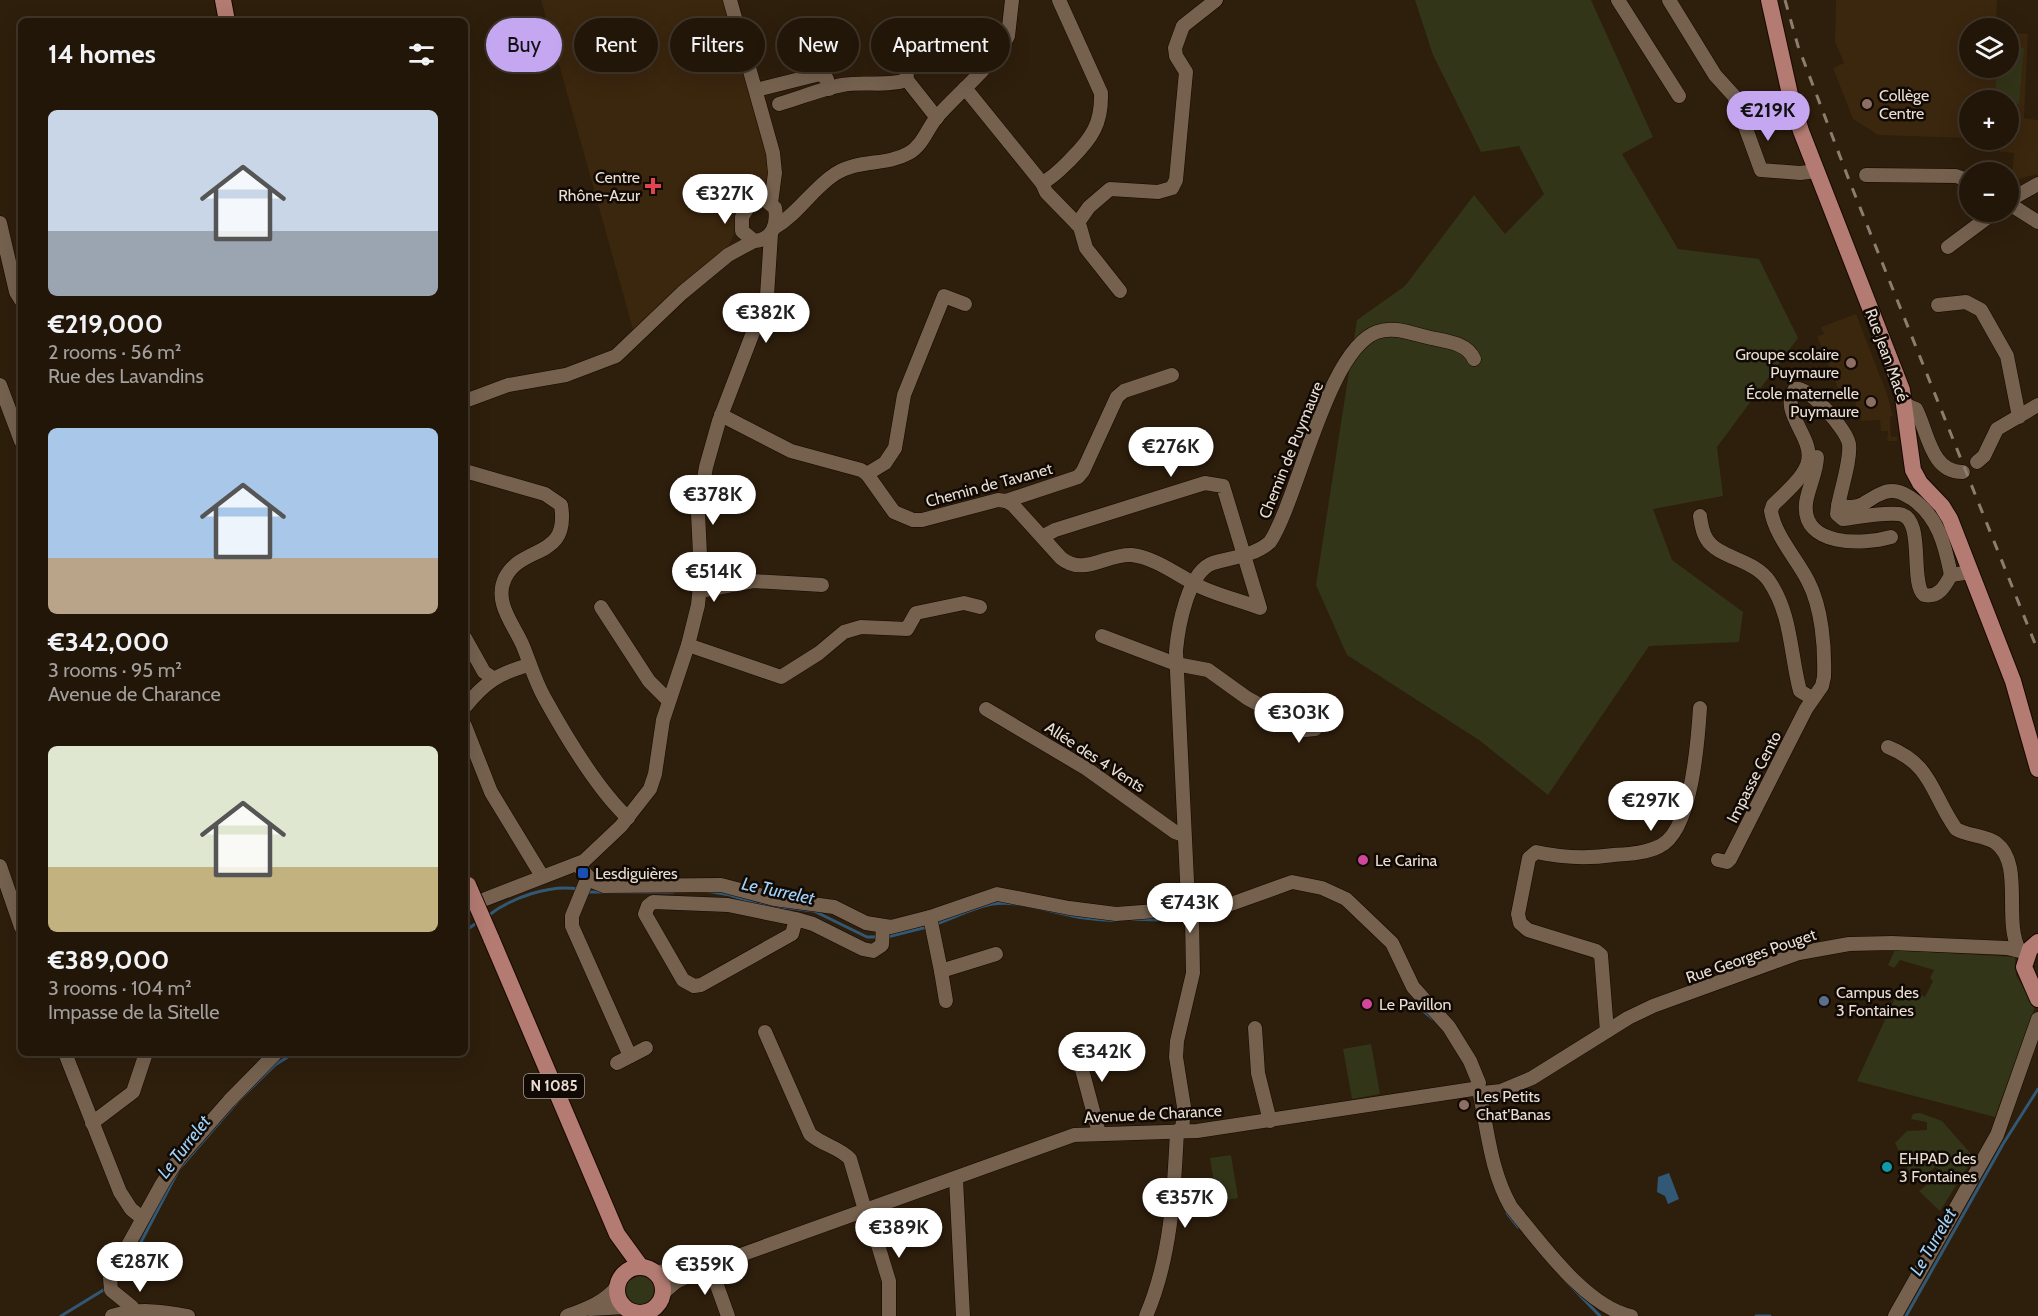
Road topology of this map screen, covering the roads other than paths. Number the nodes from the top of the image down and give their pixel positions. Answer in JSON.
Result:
{"nodes":[{"id":1,"x":223,"y":0,"type":"edge"},
{"id":2,"x":730,"y":0,"type":"edge"},
{"id":3,"x":1011,"y":0,"type":"edge"},
{"id":4,"x":1059,"y":0,"type":"edge"},
{"id":5,"x":1216,"y":0,"type":"edge"},
{"id":6,"x":1618,"y":0,"type":"edge"},
{"id":7,"x":1669,"y":0,"type":"edge"},
{"id":8,"x":1769,"y":0,"type":"edge"},
{"id":9,"x":226,"y":18,"type":"edge"},
{"id":10,"x":907,"y":72,"type":"edge"},
{"id":11,"x":907,"y":80,"type":"junction"},
{"id":12,"x":965,"y":88,"type":"junction"},
{"id":13,"x":829,"y":89,"type":"junction"},
{"id":14,"x":756,"y":90,"type":"junction"},
{"id":15,"x":1679,"y":96,"type":"dead end"},
{"id":16,"x":779,"y":104,"type":"dead end"},
{"id":17,"x":937,"y":118,"type":"junction"},
{"id":18,"x":1816,"y":171,"type":"junction"},
{"id":19,"x":775,"y":173,"type":"junction"},
{"id":20,"x":1866,"y":175,"type":"dead end"},
{"id":21,"x":1959,"y":177,"type":"edge"},
{"id":22,"x":1042,"y":183,"type":"junction"},
{"id":23,"x":2038,"y":184,"type":"edge"},
{"id":24,"x":2019,"y":195,"type":"edge"},
{"id":25,"x":757,"y":200,"type":"junction"},
{"id":26,"x":773,"y":206,"type":"junction"},
{"id":27,"x":797,"y":209,"type":"junction"},
{"id":28,"x":2019,"y":209,"type":"edge"},
{"id":29,"x":1982,"y":222,"type":"edge"},
{"id":30,"x":2038,"y":222,"type":"edge"},
{"id":31,"x":0,"y":223,"type":"edge"},
{"id":32,"x":1077,"y":224,"type":"junction"},
{"id":33,"x":741,"y":228,"type":"junction"},
{"id":34,"x":772,"y":231,"type":"junction"},
{"id":35,"x":755,"y":241,"type":"junction"},
{"id":36,"x":1948,"y":247,"type":"dead end"},
{"id":37,"x":728,"y":255,"type":"junction"},
{"id":38,"x":769,"y":266,"type":"junction"},
{"id":39,"x":1120,"y":291,"type":"dead end"},
{"id":40,"x":18,"y":295,"type":"edge"},
{"id":41,"x":965,"y":304,"type":"dead end"},
{"id":42,"x":1938,"y":305,"type":"dead end"},
{"id":43,"x":1474,"y":359,"type":"dead end"},
{"id":44,"x":1172,"y":375,"type":"dead end"},
{"id":45,"x":0,"y":385,"type":"edge"},
{"id":46,"x":468,"y":400,"type":"edge"},
{"id":47,"x":1906,"y":405,"type":"junction"},
{"id":48,"x":2038,"y":405,"type":"edge"},
{"id":49,"x":721,"y":415,"type":"junction"},
{"id":50,"x":2019,"y":417,"type":"junction"},
{"id":51,"x":1801,"y":429,"type":"junction"},
{"id":52,"x":18,"y":433,"type":"edge"},
{"id":53,"x":1977,"y":462,"type":"dead end"},
{"id":54,"x":468,"y":472,"type":"edge"},
{"id":55,"x":1963,"y":472,"type":"dead end"},
{"id":56,"x":867,"y":474,"type":"junction"},
{"id":57,"x":1006,"y":501,"type":"junction"},
{"id":58,"x":1838,"y":506,"type":"junction"},
{"id":59,"x":1700,"y":516,"type":"dead end"},
{"id":60,"x":1042,"y":537,"type":"junction"},
{"id":61,"x":1891,"y":537,"type":"dead end"},
{"id":62,"x":1954,"y":550,"type":"junction"},
{"id":63,"x":1245,"y":555,"type":"junction"},
{"id":64,"x":1971,"y":572,"type":"junction"},
{"id":65,"x":1951,"y":575,"type":"junction"},
{"id":66,"x":1194,"y":582,"type":"junction"},
{"id":67,"x":822,"y":585,"type":"dead end"},
{"id":68,"x":700,"y":591,"type":"junction"},
{"id":69,"x":601,"y":607,"type":"dead end"},
{"id":70,"x":980,"y":607,"type":"dead end"},
{"id":71,"x":1102,"y":636,"type":"dead end"},
{"id":72,"x":468,"y":643,"type":"edge"},
{"id":73,"x":688,"y":645,"type":"junction"},
{"id":74,"x":1176,"y":664,"type":"junction"},
{"id":75,"x":529,"y":665,"type":"junction"},
{"id":76,"x":493,"y":678,"type":"junction"},
{"id":77,"x":1812,"y":698,"type":"junction"},
{"id":78,"x":668,"y":700,"type":"junction"},
{"id":79,"x":468,"y":704,"type":"edge"},
{"id":80,"x":1700,"y":708,"type":"dead end"},
{"id":81,"x":986,"y":709,"type":"dead end"},
{"id":82,"x":1270,"y":711,"type":"dead end"},
{"id":83,"x":468,"y":734,"type":"edge"},
{"id":84,"x":1888,"y":747,"type":"dead end"},
{"id":85,"x":2038,"y":769,"type":"edge"},
{"id":86,"x":628,"y":818,"type":"junction"},
{"id":87,"x":1184,"y":835,"type":"junction"},
{"id":88,"x":1718,"y":860,"type":"dead end"},
{"id":89,"x":577,"y":864,"type":"junction"},
{"id":90,"x":0,"y":866,"type":"edge"},
{"id":91,"x":542,"y":876,"type":"junction"},
{"id":92,"x":468,"y":886,"type":"edge"},
{"id":93,"x":584,"y":887,"type":"junction"},
{"id":94,"x":468,"y":906,"type":"edge"},
{"id":95,"x":1190,"y":909,"type":"junction"},
{"id":96,"x":18,"y":918,"type":"edge"},
{"id":97,"x":796,"y":920,"type":"junction"},
{"id":98,"x":931,"y":923,"type":"junction"},
{"id":99,"x":882,"y":934,"type":"junction"},
{"id":100,"x":2028,"y":949,"type":"edge"},
{"id":101,"x":996,"y":954,"type":"dead end"},
{"id":102,"x":941,"y":971,"type":"junction"},
{"id":103,"x":2034,"y":978,"type":"edge"},
{"id":104,"x":2038,"y":999,"type":"edge"},
{"id":105,"x":946,"y":1001,"type":"dead end"},
{"id":106,"x":2038,"y":1019,"type":"edge"},
{"id":107,"x":1255,"y":1028,"type":"dead end"},
{"id":108,"x":1607,"y":1031,"type":"junction"},
{"id":109,"x":765,"y":1032,"type":"dead end"},
{"id":110,"x":1074,"y":1040,"type":"dead end"},
{"id":111,"x":646,"y":1048,"type":"dead end"},
{"id":112,"x":65,"y":1056,"type":"edge"},
{"id":113,"x":145,"y":1056,"type":"edge"},
{"id":114,"x":273,"y":1056,"type":"edge"},
{"id":115,"x":630,"y":1056,"type":"junction"},
{"id":116,"x":617,"y":1063,"type":"dead end"},
{"id":117,"x":1480,"y":1089,"type":"junction"},
{"id":118,"x":1270,"y":1121,"type":"junction"},
{"id":119,"x":92,"y":1123,"type":"junction"},
{"id":120,"x":1180,"y":1131,"type":"junction"},
{"id":121,"x":1099,"y":1133,"type":"junction"},
{"id":122,"x":956,"y":1179,"type":"junction"},
{"id":123,"x":866,"y":1209,"type":"junction"},
{"id":124,"x":142,"y":1218,"type":"junction"},
{"id":125,"x":617,"y":1234,"type":"junction"},
{"id":126,"x":710,"y":1266,"type":"junction"},
{"id":127,"x":648,"y":1269,"type":"junction"},
{"id":128,"x":620,"y":1280,"type":"junction"},
{"id":129,"x":660,"y":1305,"type":"edge"},
{"id":130,"x":588,"y":1309,"type":"junction"},
{"id":131,"x":132,"y":1311,"type":"junction"},
{"id":132,"x":634,"y":1311,"type":"edge"},
{"id":133,"x":112,"y":1316,"type":"edge"},
{"id":134,"x":188,"y":1316,"type":"edge"},
{"id":135,"x":567,"y":1316,"type":"edge"},
{"id":136,"x":728,"y":1316,"type":"edge"},
{"id":137,"x":890,"y":1316,"type":"edge"},
{"id":138,"x":963,"y":1316,"type":"edge"},
{"id":139,"x":1146,"y":1316,"type":"edge"},
{"id":140,"x":1632,"y":1316,"type":"edge"},
{"id":141,"x":1895,"y":1316,"type":"edge"}],
"edges":[{"from":1,"to":9,"type":"main road"},
{"from":2,"to":14,"type":"street"},
{"from":3,"to":12,"type":"street"},
{"from":4,"to":22,"type":"street"},
{"from":5,"to":32,"type":"street"},
{"from":6,"to":15,"type":"street"},
{"from":7,"to":18,"type":"street"},
{"from":8,"to":18,"type":"main road","name":"Rue Jean Macé"},
{"from":10,"to":11,"type":"street"},
{"from":11,"to":13,"type":"street"},
{"from":11,"to":17,"type":"street"},
{"from":12,"to":17,"type":"street"},
{"from":12,"to":22,"type":"street"},
{"from":13,"to":14,"type":"street"},
{"from":13,"to":16,"type":"street"},
{"from":14,"to":19,"type":"street"},
{"from":17,"to":27,"type":"street"},
{"from":18,"to":47,"type":"main road","name":"Rue Jean Macé"},
{"from":19,"to":25,"type":"street"},
{"from":19,"to":26,"type":"street"},
{"from":20,"to":21,"type":"street"},
{"from":22,"to":32,"type":"street"},
{"from":23,"to":24,"type":"street"},
{"from":25,"to":26,"type":"street"},
{"from":25,"to":33,"type":"street"},
{"from":26,"to":27,"type":"street"},
{"from":26,"to":34,"type":"street"},
{"from":27,"to":34,"type":"street"},
{"from":28,"to":30,"type":"street"},
{"from":29,"to":36,"type":"street"},
{"from":31,"to":40,"type":"street"},
{"from":32,"to":39,"type":"street"},
{"from":33,"to":35,"type":"street"},
{"from":33,"to":37,"type":"street"},
{"from":34,"to":35,"type":"street"},
{"from":34,"to":38,"type":"street"},
{"from":35,"to":37,"type":"street"},
{"from":35,"to":38,"type":"street"},
{"from":37,"to":46,"type":"street"},
{"from":38,"to":49,"type":"street"},
{"from":41,"to":56,"type":"street"},
{"from":42,"to":50,"type":"street"},
{"from":43,"to":63,"type":"street","name":"Chemin de Puymaure"},
{"from":44,"to":57,"type":"street","name":"Chemin de Tavanet"},
{"from":45,"to":52,"type":"street"},
{"from":47,"to":55,"type":"street"},
{"from":47,"to":62,"type":"main road","name":"Rue Jean Macé"},
{"from":48,"to":50,"type":"street"},
{"from":49,"to":56,"type":"street"},
{"from":49,"to":68,"type":"street"},
{"from":50,"to":53,"type":"street"},
{"from":51,"to":58,"type":"street"},
{"from":51,"to":61,"type":"street"},
{"from":51,"to":77,"type":"street"},
{"from":54,"to":75,"type":"street"},
{"from":56,"to":57,"type":"street","name":"Chemin de Tavanet"},
{"from":57,"to":60,"type":"street"},
{"from":58,"to":62,"type":"street"},
{"from":58,"to":65,"type":"street"},
{"from":59,"to":77,"type":"street"},
{"from":60,"to":63,"type":"street"},
{"from":60,"to":66,"type":"street"},
{"from":62,"to":64,"type":"main road","name":"Rue Jean Macé"},
{"from":62,"to":65,"type":"street"},
{"from":63,"to":66,"type":"street","name":"Chemin de Puymaure"},
{"from":63,"to":66,"type":"street"},
{"from":64,"to":65,"type":"street"},
{"from":64,"to":85,"type":"main road","name":"Rue Jean Macé"},
{"from":66,"to":74,"type":"street"},
{"from":67,"to":68,"type":"street"},
{"from":68,"to":73,"type":"street"},
{"from":69,"to":78,"type":"street"},
{"from":70,"to":73,"type":"street"},
{"from":71,"to":74,"type":"street"},
{"from":72,"to":76,"type":"street"},
{"from":73,"to":78,"type":"street"},
{"from":74,"to":82,"type":"street"},
{"from":74,"to":87,"type":"street"},
{"from":75,"to":76,"type":"street"},
{"from":75,"to":86,"type":"street"},
{"from":76,"to":79,"type":"street"},
{"from":77,"to":88,"type":"street","name":"Impasse Cento"},
{"from":78,"to":86,"type":"street"},
{"from":80,"to":108,"type":"street"},
{"from":81,"to":87,"type":"street","name":"Allée des 4 Vents"},
{"from":83,"to":91,"type":"street"},
{"from":84,"to":100,"type":"street"},
{"from":86,"to":89,"type":"street"},
{"from":87,"to":95,"type":"street"},
{"from":89,"to":91,"type":"street"},
{"from":89,"to":93,"type":"street"},
{"from":90,"to":96,"type":"street"},
{"from":91,"to":94,"type":"street"},
{"from":92,"to":125,"type":"main road","number":"N 1085","bridge":true},
{"from":93,"to":99,"type":"street"},
{"from":93,"to":115,"type":"street"},
{"from":95,"to":98,"type":"street"},
{"from":95,"to":117,"type":"street"},
{"from":95,"to":120,"type":"street"},
{"from":97,"to":97,"type":"street"},
{"from":97,"to":99,"type":"street"},
{"from":98,"to":99,"type":"street"},
{"from":98,"to":102,"type":"street"},
{"from":100,"to":103,"type":"main road"},
{"from":100,"to":108,"type":"street","name":"Rue Georges Pouget"},
{"from":101,"to":102,"type":"street"},
{"from":102,"to":105,"type":"street"},
{"from":103,"to":104,"type":"main road"},
{"from":106,"to":141,"type":"street"},
{"from":107,"to":118,"type":"street"},
{"from":108,"to":117,"type":"street","name":"Rue Georges Pouget"},
{"from":109,"to":123,"type":"street"},
{"from":110,"to":121,"type":"street"},
{"from":111,"to":115,"type":"street"},
{"from":112,"to":119,"type":"street"},
{"from":113,"to":119,"type":"street"},
{"from":114,"to":124,"type":"street"},
{"from":115,"to":116,"type":"street"},
{"from":117,"to":118,"type":"street","name":"Avenue de Charance"},
{"from":117,"to":140,"type":"street"},
{"from":118,"to":120,"type":"street","name":"Avenue de Charance"},
{"from":119,"to":124,"type":"street"},
{"from":120,"to":121,"type":"street","name":"Avenue de Charance"},
{"from":120,"to":139,"type":"street"},
{"from":121,"to":122,"type":"street","name":"Avenue de Charance"},
{"from":122,"to":123,"type":"street","name":"Avenue de Charance"},
{"from":122,"to":138,"type":"street"},
{"from":123,"to":126,"type":"street","name":"Avenue de Charance"},
{"from":123,"to":137,"type":"street"},
{"from":124,"to":131,"type":"street"},
{"from":125,"to":127,"type":"main road","number":"N 1085"},
{"from":125,"to":128,"type":"main road","number":"N 1085"},
{"from":126,"to":127,"type":"street","name":"Avenue de Charance"},
{"from":126,"to":129,"type":"street","name":"Avenue de Charance"},
{"from":126,"to":136,"type":"street"},
{"from":127,"to":128,"type":"main road"},
{"from":127,"to":129,"type":"main road"},
{"from":128,"to":130,"type":"street"},
{"from":128,"to":132,"type":"main road"},
{"from":129,"to":132,"type":"main road"},
{"from":130,"to":132,"type":"street"},
{"from":130,"to":135,"type":"street"},
{"from":131,"to":133,"type":"street"},
{"from":131,"to":134,"type":"street"}]}
